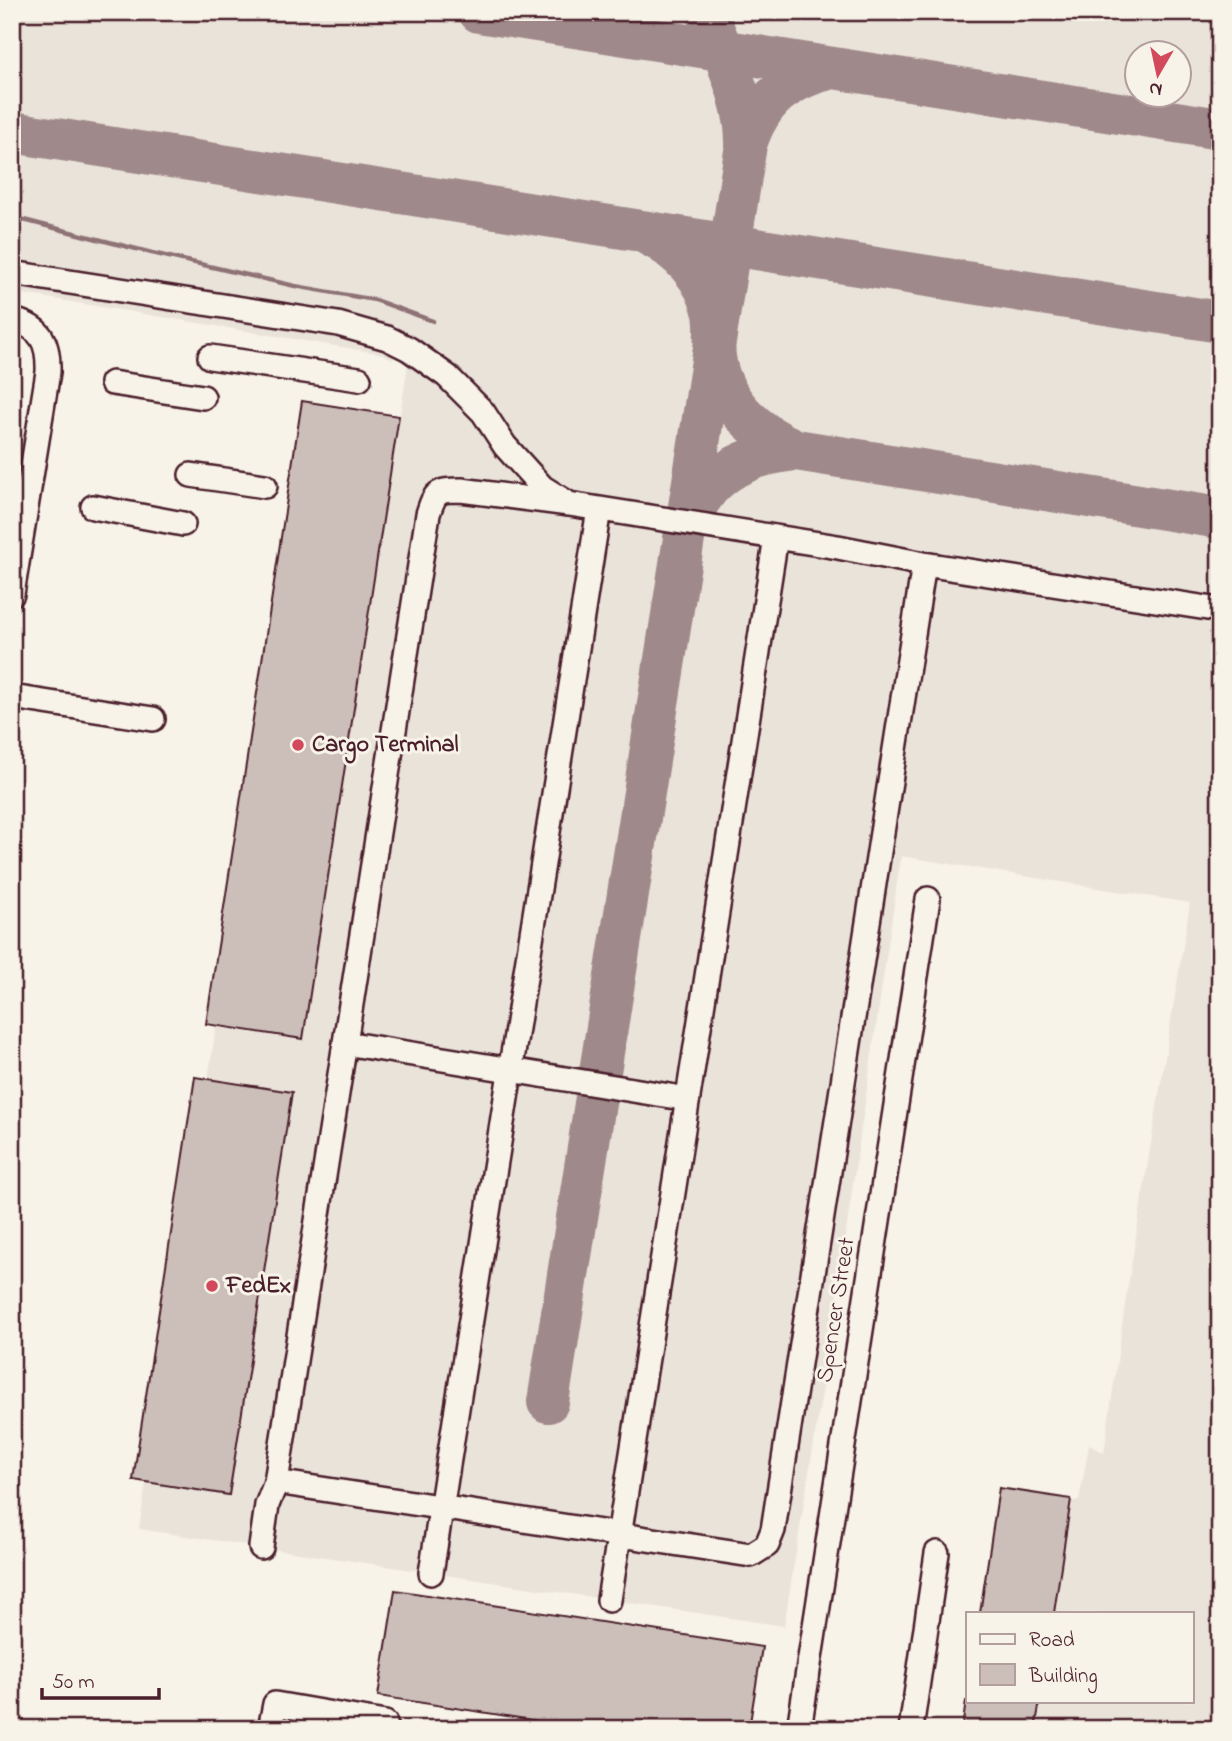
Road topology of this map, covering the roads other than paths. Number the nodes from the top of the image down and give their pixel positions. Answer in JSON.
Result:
{"nodes":[{"id":1,"x":12,"y":274,"type":"edge"},
{"id":2,"x":12,"y":320,"type":"edge"},
{"id":3,"x":210,"y":357,"type":"dead end"},
{"id":4,"x":359,"y":379,"type":"dead end"},
{"id":5,"x":112,"y":383,"type":"dead end"},
{"id":6,"x":203,"y":397,"type":"dead end"},
{"id":7,"x":191,"y":475,"type":"dead end"},
{"id":8,"x":265,"y":486,"type":"dead end"},
{"id":9,"x":569,"y":504,"type":"junction"},
{"id":10,"x":93,"y":508,"type":"dead end"},
{"id":11,"x":599,"y":509,"type":"junction"},
{"id":12,"x":183,"y":524,"type":"dead end"},
{"id":13,"x":776,"y":537,"type":"junction"},
{"id":14,"x":924,"y":564,"type":"junction"},
{"id":15,"x":12,"y":594,"type":"edge"},
{"id":16,"x":1220,"y":610,"type":"edge"},
{"id":17,"x":12,"y":697,"type":"edge"},
{"id":18,"x":153,"y":719,"type":"dead end"},
{"id":19,"x":928,"y":899,"type":"dead end"},
{"id":20,"x":345,"y":1044,"type":"junction"},
{"id":21,"x":510,"y":1070,"type":"junction"},
{"id":22,"x":688,"y":1099,"type":"junction"},
{"id":23,"x":276,"y":1482,"type":"junction"},
{"id":24,"x":441,"y":1506,"type":"junction"},
{"id":25,"x":619,"y":1534,"type":"junction"},
{"id":26,"x":261,"y":1547,"type":"dead end"},
{"id":27,"x":937,"y":1553,"type":"dead end"},
{"id":28,"x":430,"y":1573,"type":"dead end"},
{"id":29,"x":609,"y":1600,"type":"dead end"},
{"id":30,"x":270,"y":1729,"type":"edge"},
{"id":31,"x":384,"y":1729,"type":"edge"},
{"id":32,"x":799,"y":1729,"type":"edge"},
{"id":33,"x":911,"y":1729,"type":"edge"}],
"edges":[{"from":1,"to":9,"type":"street"},
{"from":2,"to":15,"type":"street"},
{"from":3,"to":4,"type":"street"},
{"from":5,"to":6,"type":"street"},
{"from":7,"to":8,"type":"street"},
{"from":9,"to":11,"type":"street"},
{"from":9,"to":20,"type":"street"},
{"from":10,"to":12,"type":"street"},
{"from":11,"to":13,"type":"street"},
{"from":11,"to":21,"type":"street"},
{"from":13,"to":14,"type":"street"},
{"from":13,"to":22,"type":"street"},
{"from":14,"to":16,"type":"street"},
{"from":14,"to":25,"type":"street"},
{"from":17,"to":18,"type":"street"},
{"from":19,"to":32,"type":"street","name":"Spencer Street"},
{"from":20,"to":21,"type":"street"},
{"from":20,"to":23,"type":"street"},
{"from":21,"to":22,"type":"street"},
{"from":21,"to":24,"type":"street"},
{"from":22,"to":25,"type":"street"},
{"from":23,"to":24,"type":"street"},
{"from":23,"to":26,"type":"street"},
{"from":24,"to":25,"type":"street"},
{"from":24,"to":28,"type":"street"},
{"from":25,"to":29,"type":"street"},
{"from":27,"to":33,"type":"street"},
{"from":30,"to":31,"type":"street"}]}
